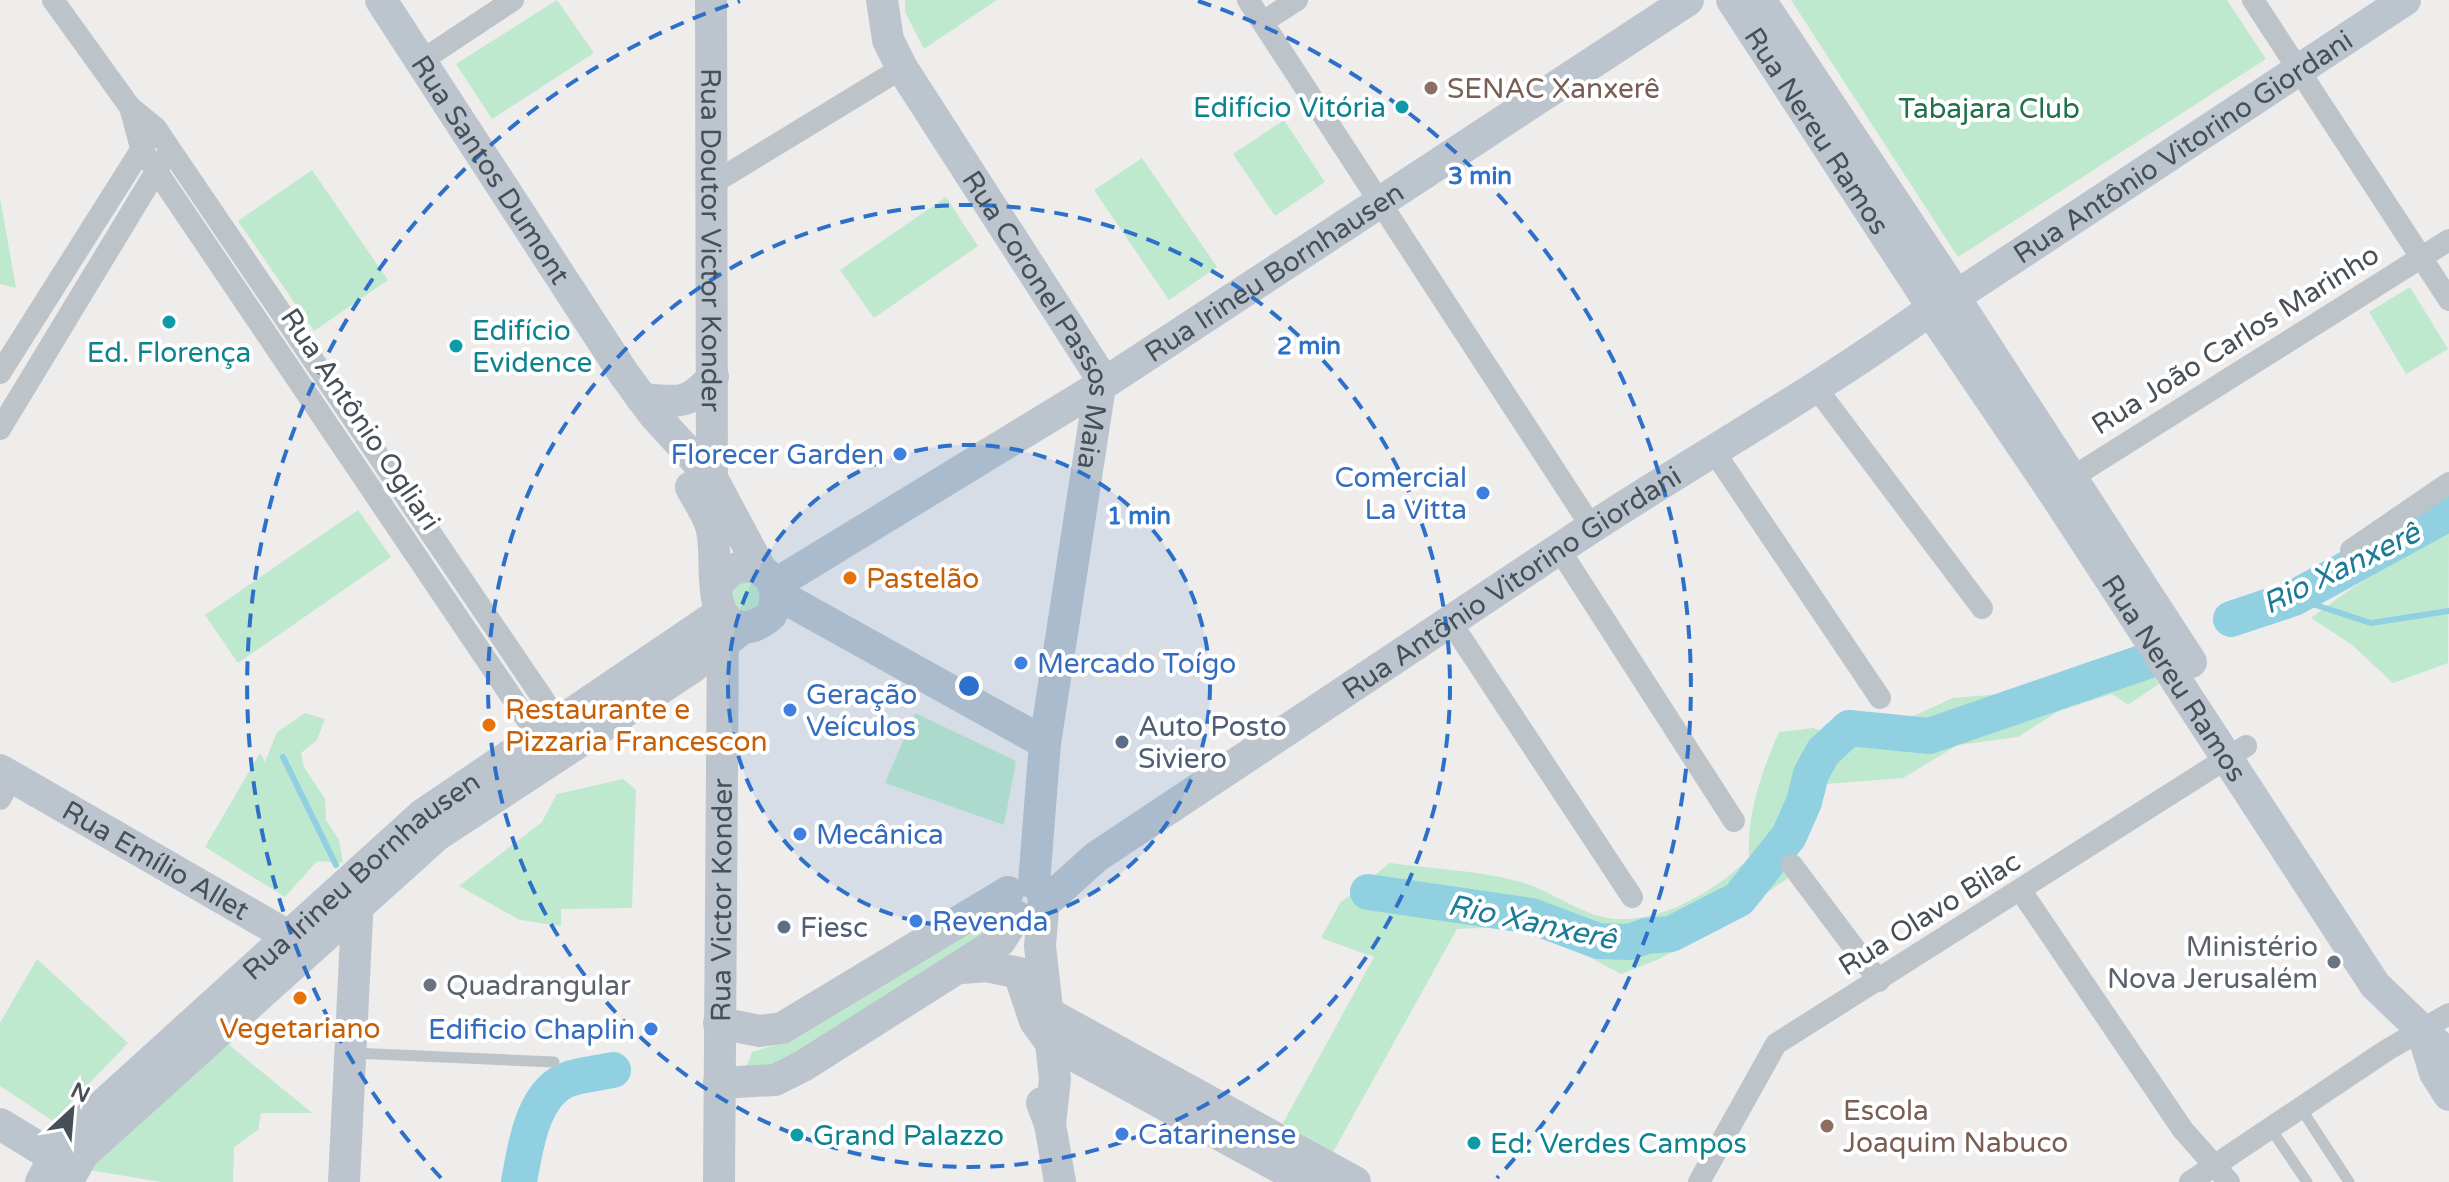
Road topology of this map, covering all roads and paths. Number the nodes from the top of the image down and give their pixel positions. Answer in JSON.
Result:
{"nodes":[{"id":1,"x":53,"y":0,"type":"edge"},
{"id":2,"x":381,"y":0,"type":"edge"},
{"id":3,"x":513,"y":0,"type":"edge"},
{"id":4,"x":711,"y":0,"type":"edge"},
{"id":5,"x":882,"y":0,"type":"edge"},
{"id":6,"x":1248,"y":0,"type":"edge"},
{"id":7,"x":1297,"y":0,"type":"edge"},
{"id":8,"x":1688,"y":0,"type":"edge"},
{"id":9,"x":1732,"y":0,"type":"edge"},
{"id":10,"x":1760,"y":0,"type":"edge"},
{"id":11,"x":2253,"y":0,"type":"edge"},
{"id":12,"x":2405,"y":0,"type":"edge"},
{"id":13,"x":1263,"y":22,"type":"junction"},
{"id":14,"x":421,"y":61,"type":"junction"},
{"id":15,"x":902,"y":68,"type":"junction"},
{"id":16,"x":2299,"y":70,"type":"junction"},
{"id":17,"x":1805,"y":90,"type":"junction"},
{"id":18,"x":130,"y":107,"type":"junction"},
{"id":19,"x":156,"y":128,"type":"junction"},
{"id":20,"x":141,"y":148,"type":"junction"},
{"id":21,"x":170,"y":149,"type":"junction"},
{"id":22,"x":157,"y":169,"type":"junction"},
{"id":23,"x":710,"y":185,"type":"junction"},
{"id":24,"x":1377,"y":201,"type":"junction"},
{"id":25,"x":96,"y":218,"type":"junction"},
{"id":26,"x":117,"y":232,"type":"junction"},
{"id":27,"x":2449,"y":240,"type":"edge"},
{"id":28,"x":229,"y":253,"type":"junction"},
{"id":29,"x":2421,"y":258,"type":"junction"},
{"id":30,"x":2449,"y":300,"type":"edge"},
{"id":31,"x":1944,"y":302,"type":"junction"},
{"id":32,"x":35,"y":316,"type":"junction"},
{"id":33,"x":288,"y":318,"type":"junction"},
{"id":34,"x":58,"y":332,"type":"junction"},
{"id":35,"x":267,"y":332,"type":"junction"},
{"id":36,"x":0,"y":373,"type":"edge"},
{"id":37,"x":713,"y":377,"type":"junction"},
{"id":38,"x":1100,"y":386,"type":"junction"},
{"id":39,"x":1817,"y":389,"type":"junction"},
{"id":40,"x":340,"y":396,"type":"junction"},
{"id":41,"x":317,"y":408,"type":"junction"},
{"id":42,"x":649,"y":408,"type":"junction"},
{"id":43,"x":0,"y":429,"type":"edge"},
{"id":44,"x":1715,"y":453,"type":"junction"},
{"id":45,"x":391,"y":471,"type":"junction"},
{"id":46,"x":712,"y":478,"type":"junction"},
{"id":47,"x":2449,"y":483,"type":"edge"},
{"id":48,"x":2062,"y":484,"type":"junction"},
{"id":49,"x":370,"y":486,"type":"junction"},
{"id":50,"x":711,"y":526,"type":"junction"},
{"id":51,"x":1593,"y":529,"type":"junction"},
{"id":52,"x":444,"y":548,"type":"junction"},
{"id":53,"x":1559,"y":549,"type":"junction"},
{"id":54,"x":2351,"y":550,"type":"dead end"},
{"id":55,"x":422,"y":563,"type":"junction"},
{"id":56,"x":745,"y":606,"type":"junction"},
{"id":57,"x":1982,"y":608,"type":"dead end"},
{"id":58,"x":492,"y":620,"type":"junction"},
{"id":59,"x":1452,"y":624,"type":"junction"},
{"id":60,"x":470,"y":633,"type":"junction"},
{"id":61,"x":669,"y":672,"type":"junction"},
{"id":62,"x":725,"y":695,"type":"junction"},
{"id":63,"x":1880,"y":698,"type":"dead end"},
{"id":64,"x":1045,"y":743,"type":"junction"},
{"id":65,"x":548,"y":747,"type":"junction"},
{"id":66,"x":2237,"y":753,"type":"junction"},
{"id":67,"x":4,"y":782,"type":"edge"},
{"id":68,"x":1039,"y":818,"type":"junction"},
{"id":69,"x":1734,"y":821,"type":"dead end"},
{"id":70,"x":1096,"y":857,"type":"junction"},
{"id":71,"x":1792,"y":865,"type":"dead end"},
{"id":72,"x":359,"y":873,"type":"junction"},
{"id":73,"x":2021,"y":891,"type":"junction"},
{"id":74,"x":1632,"y":897,"type":"dead end"},
{"id":75,"x":1027,"y":899,"type":"junction"},
{"id":76,"x":358,"y":909,"type":"junction"},
{"id":77,"x":302,"y":943,"type":"junction"},
{"id":78,"x":962,"y":968,"type":"junction"},
{"id":79,"x":1019,"y":973,"type":"junction"},
{"id":80,"x":1879,"y":981,"type":"junction"},
{"id":81,"x":2435,"y":1022,"type":"edge"},
{"id":82,"x":719,"y":1023,"type":"junction"},
{"id":83,"x":1049,"y":1028,"type":"junction"},
{"id":84,"x":352,"y":1053,"type":"junction"},
{"id":85,"x":1084,"y":1061,"type":"junction"},
{"id":86,"x":554,"y":1062,"type":"dead end"},
{"id":87,"x":2446,"y":1071,"type":"edge"},
{"id":88,"x":1133,"y":1074,"type":"junction"},
{"id":89,"x":1055,"y":1079,"type":"junction"},
{"id":90,"x":719,"y":1083,"type":"junction"},
{"id":91,"x":2300,"y":1106,"type":"junction"},
{"id":92,"x":0,"y":1124,"type":"edge"},
{"id":93,"x":1050,"y":1124,"type":"junction"},
{"id":94,"x":2271,"y":1129,"type":"junction"},
{"id":95,"x":1257,"y":1142,"type":"junction"},
{"id":96,"x":59,"y":1172,"type":"edge"},
{"id":97,"x":2222,"y":1174,"type":"edge"},
{"id":98,"x":344,"y":1182,"type":"edge"},
{"id":99,"x":719,"y":1182,"type":"edge"},
{"id":100,"x":1060,"y":1182,"type":"edge"},
{"id":101,"x":1307,"y":1182,"type":"edge"},
{"id":102,"x":1355,"y":1182,"type":"edge"},
{"id":103,"x":1699,"y":1182,"type":"edge"},
{"id":104,"x":2190,"y":1182,"type":"edge"},
{"id":105,"x":2307,"y":1182,"type":"edge"},
{"id":106,"x":2349,"y":1182,"type":"edge"}],
"edges":[{"from":1,"to":18,"type":"street","name":"Rua Antônio Ogliari"},
{"from":2,"to":14,"type":"street","name":"Rua Santos Dumont"},
{"from":3,"to":14,"type":"street"},
{"from":4,"to":23,"type":"street","name":"Rua Doutor Victor Konder"},
{"from":5,"to":15,"type":"street","name":"Rua Coronel Passos Maia"},
{"from":6,"to":13,"type":"street"},
{"from":7,"to":13,"type":"street"},
{"from":8,"to":24,"type":"street","name":"Rua Irineu Bornhausen"},
{"from":9,"to":17,"type":"street","name":"Rua Nereu Ramos"},
{"from":10,"to":17,"type":"street","name":"Rua Nereu Ramos"},
{"from":11,"to":16,"type":"street"},
{"from":12,"to":16,"type":"street","name":"Rua Antônio Vitorino Giordani"},
{"from":13,"to":24,"type":"street"},
{"from":14,"to":42,"type":"street","name":"Rua Santos Dumont"},
{"from":15,"to":23,"type":"street"},
{"from":15,"to":38,"type":"street","name":"Rua Coronel Passos Maia"},
{"from":16,"to":29,"type":"street"},
{"from":16,"to":31,"type":"street","name":"Rua Antônio Vitorino Giordani"},
{"from":17,"to":31,"type":"street","name":"Rua Nereu Ramos"},
{"from":18,"to":19,"type":"street","name":"Rua Antônio Ogliari"},
{"from":18,"to":20,"type":"street","name":"Rua Antônio Ogliari"},
{"from":19,"to":20,"type":"street"},
{"from":19,"to":21,"type":"street","name":"Rua Antônio Ogliari"},
{"from":20,"to":22,"type":"street","name":"Rua Antônio Ogliari"},
{"from":20,"to":25,"type":"street"},
{"from":21,"to":22,"type":"street"},
{"from":21,"to":28,"type":"street","name":"Rua Antônio Ogliari"},
{"from":22,"to":26,"type":"street"},
{"from":22,"to":28,"type":"street","name":"Rua Antônio Ogliari"},
{"from":23,"to":37,"type":"street","name":"Rua Doutor Victor Konder"},
{"from":24,"to":38,"type":"street","name":"Rua Irineu Bornhausen"},
{"from":24,"to":51,"type":"street"},
{"from":25,"to":26,"type":"street"},
{"from":25,"to":32,"type":"street"},
{"from":26,"to":34,"type":"street"},
{"from":27,"to":29,"type":"street","name":"Rua João Carlos Marinho"},
{"from":28,"to":33,"type":"street","name":"Rua Antônio Ogliari"},
{"from":28,"to":35,"type":"street","name":"Rua Antônio Ogliari"},
{"from":29,"to":30,"type":"street"},
{"from":29,"to":48,"type":"street","name":"Rua João Carlos Marinho"},
{"from":31,"to":39,"type":"street","name":"Rua Antônio Vitorino Giordani"},
{"from":31,"to":48,"type":"street","name":"Rua Nereu Ramos"},
{"from":32,"to":34,"type":"street"},
{"from":32,"to":36,"type":"street"},
{"from":33,"to":35,"type":"street"},
{"from":33,"to":40,"type":"street","name":"Rua Antônio Ogliari"},
{"from":34,"to":43,"type":"street"},
{"from":35,"to":41,"type":"street","name":"Rua Antônio Ogliari"},
{"from":37,"to":42,"type":"street"},
{"from":37,"to":46,"type":"street","name":"Rua Doutor Victor Konder"},
{"from":38,"to":56,"type":"street","name":"Rua Irineu Bornhausen"},
{"from":38,"to":64,"type":"street","name":"Rua Coronel Passos Maia"},
{"from":39,"to":44,"type":"street","name":"Rua Antônio Vitorino Giordani"},
{"from":39,"to":57,"type":"street"},
{"from":40,"to":41,"type":"street"},
{"from":40,"to":45,"type":"street","name":"Rua Antônio Ogliari"},
{"from":41,"to":49,"type":"street","name":"Rua Antônio Ogliari"},
{"from":42,"to":46,"type":"street","name":"Rua Santos Dumont"},
{"from":42,"to":50,"type":"street","name":"Rua Santos Dumont"},
{"from":44,"to":51,"type":"street","name":"Rua Antônio Vitorino Giordani"},
{"from":44,"to":63,"type":"street"},
{"from":45,"to":49,"type":"street"},
{"from":45,"to":52,"type":"street","name":"Rua Antônio Ogliari"},
{"from":46,"to":50,"type":"street","name":"Rua Doutor Victor Konder"},
{"from":46,"to":56,"type":"street"},
{"from":47,"to":54,"type":"street"},
{"from":48,"to":66,"type":"street","name":"Rua Nereu Ramos"},
{"from":49,"to":55,"type":"street","name":"Rua Antônio Ogliari"},
{"from":50,"to":56,"type":"street","name":"Rua Santos Dumont"},
{"from":51,"to":53,"type":"street","name":"Rua Antônio Vitorino Giordani"},
{"from":52,"to":55,"type":"street"},
{"from":52,"to":58,"type":"street","name":"Rua Antônio Ogliari"},
{"from":53,"to":59,"type":"street","name":"Rua Antônio Vitorino Giordani"},
{"from":53,"to":69,"type":"street"},
{"from":55,"to":60,"type":"street","name":"Rua Antônio Ogliari"},
{"from":56,"to":61,"type":"street","name":"Rua Irineu Bornhausen"},
{"from":56,"to":62,"type":"street","name":"Rua Victor Konder"},
{"from":56,"to":64,"type":"street"},
{"from":58,"to":60,"type":"street"},
{"from":58,"to":65,"type":"street","name":"Rua Antônio Ogliari"},
{"from":59,"to":70,"type":"street","name":"Rua Antônio Vitorino Giordani"},
{"from":59,"to":74,"type":"street"},
{"from":60,"to":65,"type":"street","name":"Rua Antônio Ogliari"},
{"from":61,"to":62,"type":"street"},
{"from":61,"to":65,"type":"street","name":"Rua Irineu Bornhausen"},
{"from":62,"to":82,"type":"street","name":"Rua Victor Konder"},
{"from":64,"to":68,"type":"street","name":"Rua Coronel Passos Maia"},
{"from":65,"to":72,"type":"street","name":"Rua Irineu Bornhausen"},
{"from":65,"to":76,"type":"street","name":"Rua Irineu Bornhausen"},
{"from":66,"to":73,"type":"street","name":"Rua Olavo Bilac"},
{"from":66,"to":81,"type":"street","name":"Rua Nereu Ramos"},
{"from":67,"to":77,"type":"street","name":"Rua Emílio Allet"},
{"from":68,"to":70,"type":"street"},
{"from":68,"to":75,"type":"street","name":"Rua Coronel Passos Maia"},
{"from":70,"to":75,"type":"street","name":"Rua Antônio Vitorino Giordani"},
{"from":71,"to":80,"type":"street"},
{"from":72,"to":76,"type":"street"},
{"from":72,"to":77,"type":"street","name":"Rua Irineu Bornhausen"},
{"from":73,"to":80,"type":"street","name":"Rua Olavo Bilac"},
{"from":73,"to":97,"type":"street"},
{"from":75,"to":78,"type":"street","name":"Rua Antônio Vitorino Giordani"},
{"from":75,"to":79,"type":"street","name":"Rua Coronel Passos Maia"},
{"from":75,"to":82,"type":"street","name":"Rua Antônio Vitorino Giordani"},
{"from":75,"to":83,"type":"street","name":"Rua Coronel Passos Maia"},
{"from":76,"to":77,"type":"street","name":"Rua Irineu Bornhausen"},
{"from":76,"to":84,"type":"street"},
{"from":77,"to":96,"type":"street","name":"Rua Irineu Bornhausen"},
{"from":78,"to":79,"type":"street"},
{"from":78,"to":90,"type":"street","name":"Rua Antônio Vitorino Giordani"},
{"from":79,"to":83,"type":"street"},
{"from":79,"to":93,"type":"street","name":"Rua Coronel Passos Maia"},
{"from":80,"to":103,"type":"street","name":"Rua Olavo Bilac"},
{"from":81,"to":87,"type":"street","name":"Rua Nereu Ramos"},
{"from":81,"to":91,"type":"street"},
{"from":82,"to":90,"type":"street","name":"Rua Victor Konder"},
{"from":83,"to":85,"type":"street"},
{"from":83,"to":88,"type":"street"},
{"from":83,"to":89,"type":"street","name":"Rua Coronel Passos Maia"},
{"from":84,"to":86,"type":"lane"},
{"from":84,"to":98,"type":"street"},
{"from":85,"to":88,"type":"street"},
{"from":85,"to":89,"type":"street"},
{"from":88,"to":95,"type":"street"},
{"from":89,"to":93,"type":"street","name":"Rua Coronel Passos Maia"},
{"from":90,"to":99,"type":"street","name":"Rua Victor Konder"},
{"from":91,"to":94,"type":"street"},
{"from":91,"to":106,"type":"lane"},
{"from":92,"to":96,"type":"street"},
{"from":93,"to":100,"type":"street","name":"Rua Coronel Passos Maia"},
{"from":94,"to":97,"type":"street"},
{"from":94,"to":105,"type":"lane"},
{"from":95,"to":101,"type":"street"},
{"from":95,"to":102,"type":"street"},
{"from":97,"to":104,"type":"street"}]}
